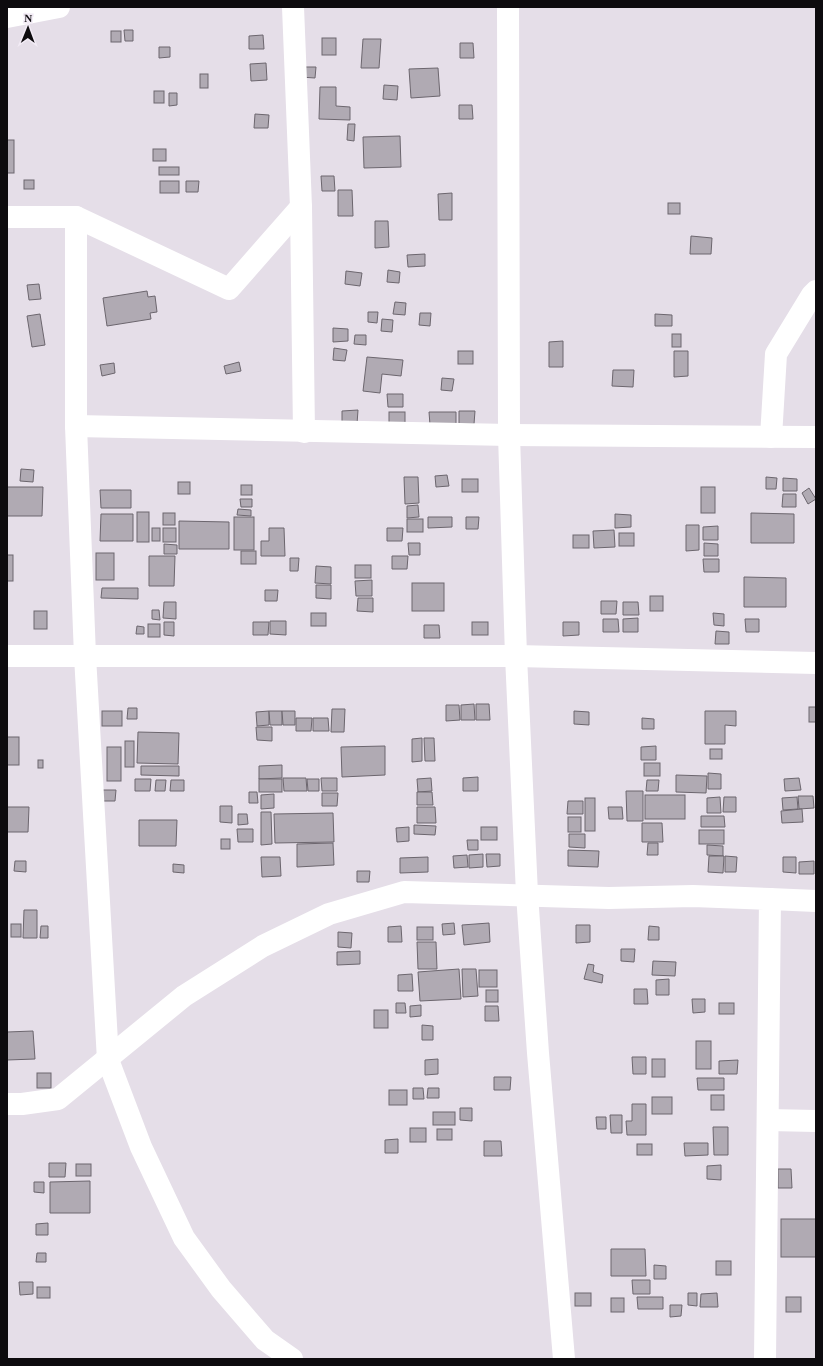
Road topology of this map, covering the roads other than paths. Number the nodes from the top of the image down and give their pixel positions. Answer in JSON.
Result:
{"nodes":[{"id":1,"x":59,"y":7,"type":"edge"},
{"id":2,"x":293,"y":7,"type":"edge"},
{"id":3,"x":508,"y":7,"type":"edge"},
{"id":4,"x":7,"y":17,"type":"edge"},
{"id":5,"x":301,"y":207,"type":"junction"},
{"id":6,"x":7,"y":217,"type":"edge"},
{"id":7,"x":76,"y":217,"type":"junction"},
{"id":8,"x":816,"y":291,"type":"edge"},
{"id":9,"x":76,"y":426,"type":"junction"},
{"id":10,"x":304,"y":432,"type":"junction"},
{"id":11,"x":509,"y":435,"type":"junction"},
{"id":12,"x":771,"y":437,"type":"junction"},
{"id":13,"x":816,"y":437,"type":"edge"},
{"id":14,"x":7,"y":656,"type":"edge"},
{"id":15,"x":85,"y":656,"type":"junction"},
{"id":16,"x":516,"y":656,"type":"junction"},
{"id":17,"x":816,"y":663,"type":"edge"},
{"id":18,"x":527,"y":894,"type":"junction"},
{"id":19,"x":770,"y":899,"type":"junction"},
{"id":20,"x":816,"y":901,"type":"edge"},
{"id":21,"x":108,"y":1060,"type":"junction"},
{"id":22,"x":7,"y":1104,"type":"edge"},
{"id":23,"x":768,"y":1120,"type":"junction"},
{"id":24,"x":816,"y":1121,"type":"edge"},
{"id":25,"x":292,"y":1359,"type":"edge"},
{"id":26,"x":564,"y":1359,"type":"edge"},
{"id":27,"x":765,"y":1359,"type":"edge"}],
"edges":[{"from":1,"to":4,"type":"street"},
{"from":2,"to":5,"type":"street"},
{"from":3,"to":11,"type":"street"},
{"from":5,"to":7,"type":"street"},
{"from":5,"to":10,"type":"street"},
{"from":6,"to":7,"type":"street"},
{"from":7,"to":9,"type":"street"},
{"from":8,"to":12,"type":"street"},
{"from":9,"to":10,"type":"street"},
{"from":9,"to":15,"type":"street"},
{"from":10,"to":11,"type":"street"},
{"from":11,"to":12,"type":"street"},
{"from":11,"to":16,"type":"street"},
{"from":12,"to":13,"type":"street"},
{"from":14,"to":15,"type":"street"},
{"from":15,"to":16,"type":"street"},
{"from":15,"to":21,"type":"street"},
{"from":16,"to":17,"type":"street"},
{"from":16,"to":18,"type":"street"},
{"from":18,"to":19,"type":"street"},
{"from":18,"to":21,"type":"street"},
{"from":18,"to":26,"type":"street"},
{"from":19,"to":20,"type":"street"},
{"from":19,"to":23,"type":"street"},
{"from":21,"to":22,"type":"street"},
{"from":21,"to":25,"type":"street"},
{"from":23,"to":24,"type":"street"},
{"from":23,"to":27,"type":"street"}]}
